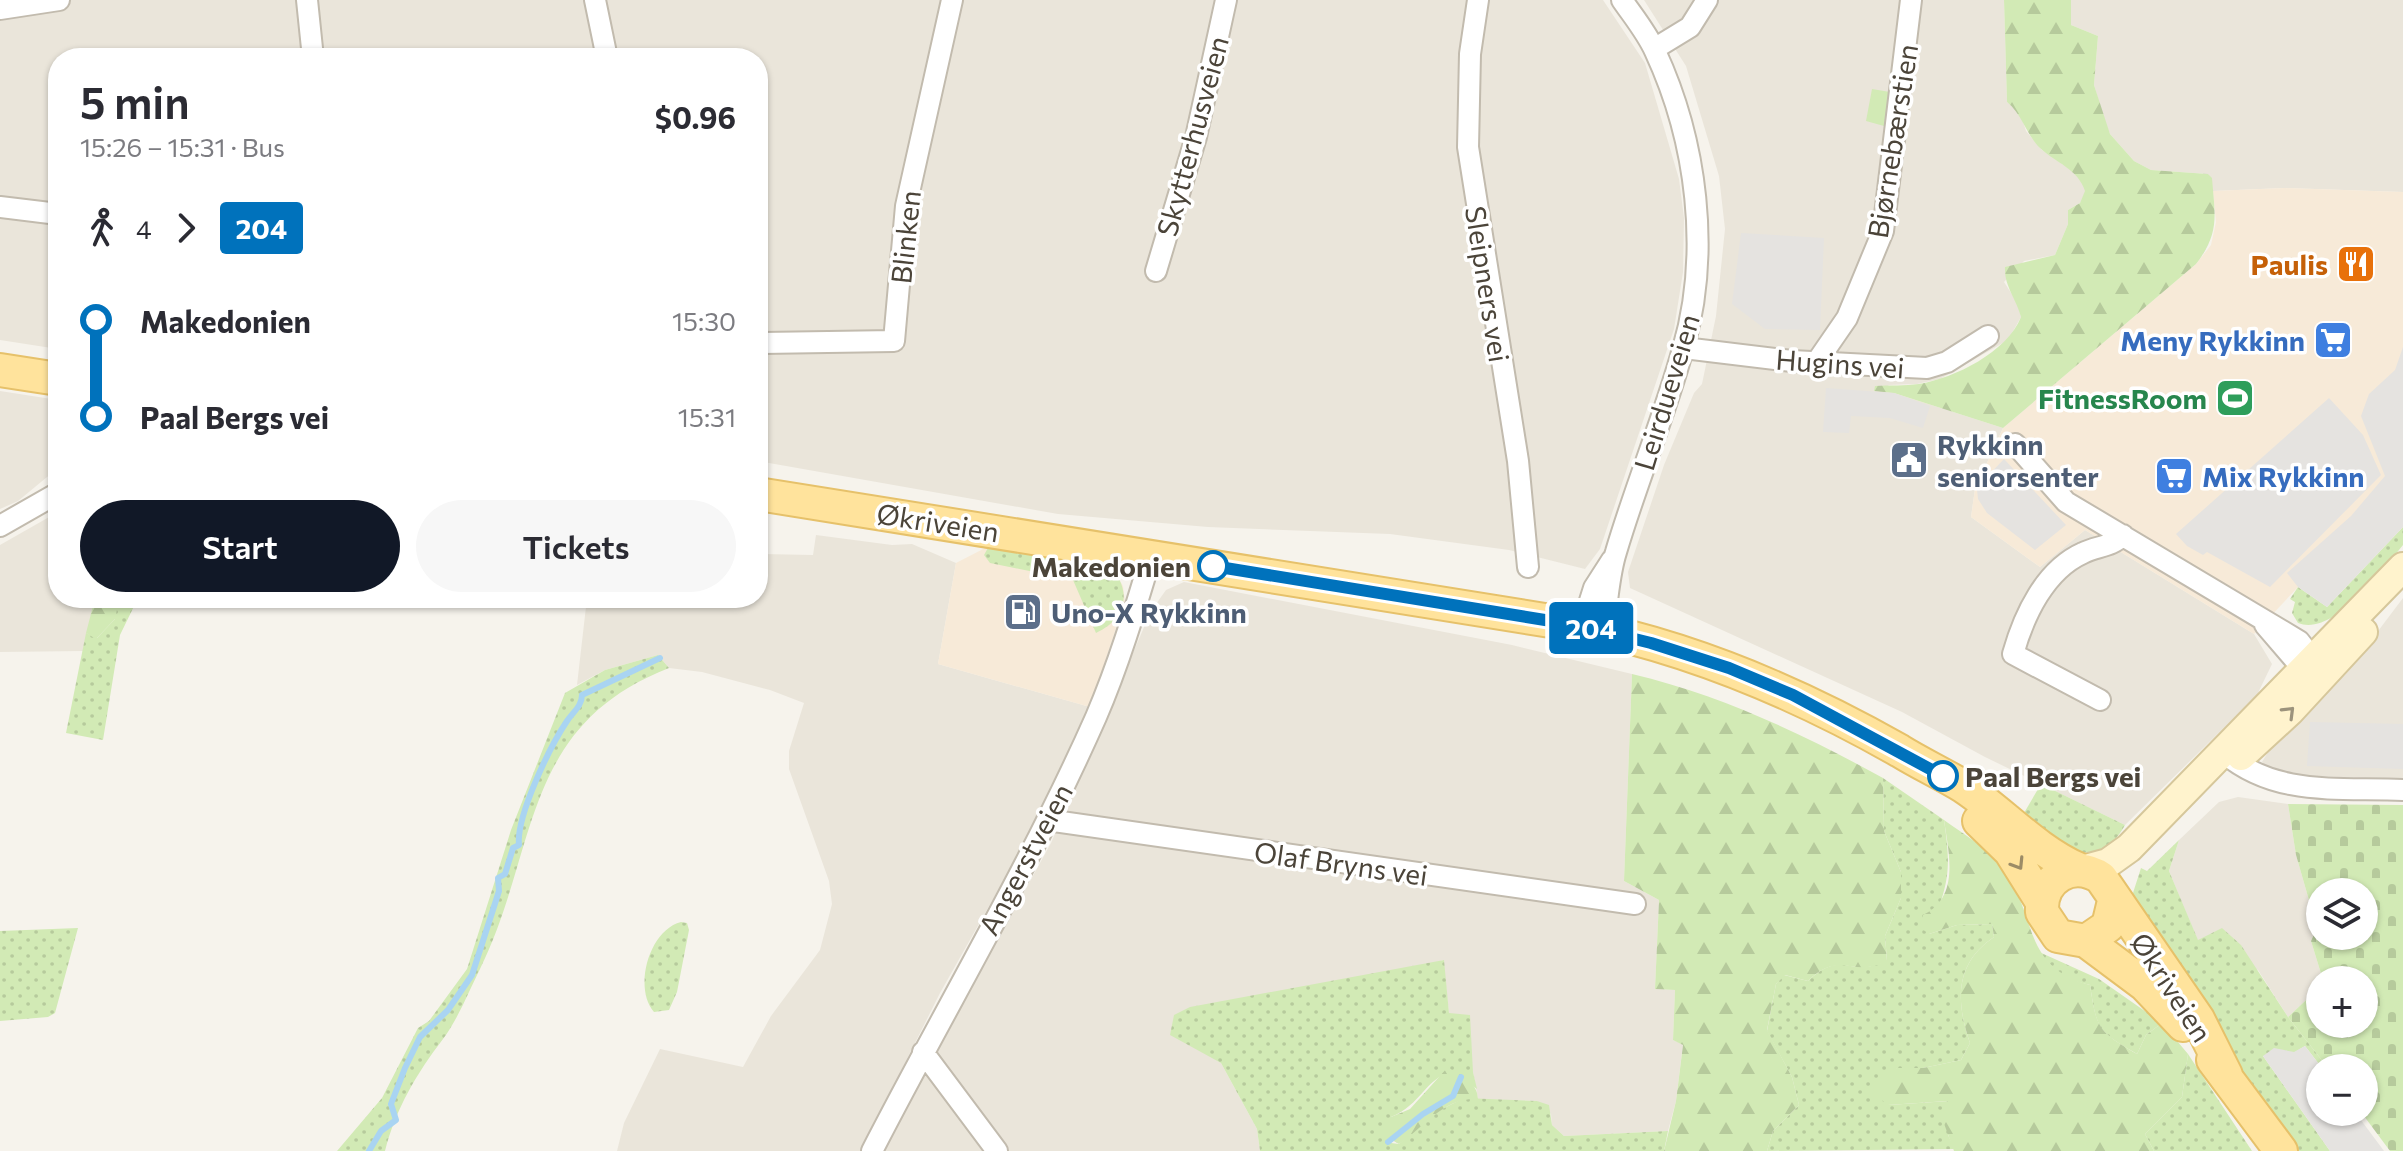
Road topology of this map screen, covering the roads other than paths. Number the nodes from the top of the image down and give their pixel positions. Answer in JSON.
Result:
{"nodes":[{"id":1,"x":59,"y":0,"type":"edge"},
{"id":2,"x":307,"y":0,"type":"edge"},
{"id":3,"x":595,"y":0,"type":"edge"},
{"id":4,"x":952,"y":0,"type":"edge"},
{"id":5,"x":1226,"y":0,"type":"edge"},
{"id":6,"x":1478,"y":0,"type":"edge"},
{"id":7,"x":1622,"y":0,"type":"edge"},
{"id":8,"x":1707,"y":0,"type":"edge"},
{"id":9,"x":1911,"y":0,"type":"edge"},
{"id":10,"x":0,"y":9,"type":"edge"},
{"id":11,"x":312,"y":48,"type":"edge"},
{"id":12,"x":605,"y":48,"type":"edge"},
{"id":13,"x":1654,"y":49,"type":"junction"},
{"id":14,"x":0,"y":207,"type":"edge"},
{"id":15,"x":48,"y":213,"type":"edge"},
{"id":16,"x":1156,"y":271,"type":"dead end"},
{"id":17,"x":1988,"y":336,"type":"dead end"},
{"id":18,"x":768,"y":343,"type":"edge"},
{"id":19,"x":1684,"y":348,"type":"junction"},
{"id":20,"x":1816,"y":363,"type":"junction"},
{"id":21,"x":0,"y":370,"type":"edge"},
{"id":22,"x":48,"y":377,"type":"edge"},
{"id":23,"x":2015,"y":444,"type":"dead end"},
{"id":24,"x":768,"y":496,"type":"edge"},
{"id":25,"x":48,"y":499,"type":"edge"},
{"id":26,"x":0,"y":526,"type":"edge"},
{"id":27,"x":2123,"y":535,"type":"junction"},
{"id":28,"x":1151,"y":556,"type":"junction"},
{"id":29,"x":1528,"y":567,"type":"dead end"},
{"id":30,"x":2403,"y":567,"type":"edge"},
{"id":31,"x":2403,"y":576,"type":"edge"},
{"id":32,"x":1592,"y":628,"type":"junction"},
{"id":33,"x":2313,"y":666,"type":"junction"},
{"id":34,"x":2100,"y":700,"type":"dead end"},
{"id":35,"x":1902,"y":753,"type":"junction"},
{"id":36,"x":2228,"y":757,"type":"junction"},
{"id":37,"x":2403,"y":790,"type":"edge"},
{"id":38,"x":1047,"y":820,"type":"junction"},
{"id":39,"x":2080,"y":870,"type":"junction"},
{"id":40,"x":2113,"y":898,"type":"junction"},
{"id":41,"x":2042,"y":902,"type":"junction"},
{"id":42,"x":1635,"y":904,"type":"dead end"},
{"id":43,"x":2086,"y":941,"type":"junction"},
{"id":44,"x":923,"y":1052,"type":"junction"},
{"id":45,"x":2226,"y":1075,"type":"junction"},
{"id":46,"x":872,"y":1151,"type":"edge"},
{"id":47,"x":997,"y":1151,"type":"edge"},
{"id":48,"x":2281,"y":1151,"type":"edge"}],
"edges":[{"from":1,"to":10,"type":"street"},
{"from":2,"to":11,"type":"street"},
{"from":3,"to":12,"type":"street"},
{"from":4,"to":18,"type":"street","name":"Blinken"},
{"from":5,"to":16,"type":"street","name":"Skytterhusveien"},
{"from":6,"to":29,"type":"street","name":"Sleipners vei"},
{"from":7,"to":13,"type":"street","name":"Leirdueveien"},
{"from":8,"to":13,"type":"street"},
{"from":9,"to":20,"type":"street","name":"Bjørnebærstien"},
{"from":13,"to":19,"type":"street","name":"Leirdueveien"},
{"from":14,"to":15,"type":"street"},
{"from":17,"to":20,"type":"street","name":"Hugins vei"},
{"from":19,"to":20,"type":"street","name":"Hugins vei"},
{"from":19,"to":32,"type":"street","name":"Leirdueveien"},
{"from":21,"to":22,"type":"main road"},
{"from":23,"to":27,"type":"street"},
{"from":24,"to":28,"type":"main road","name":"Økriveien"},
{"from":25,"to":26,"type":"street"},
{"from":27,"to":33,"type":"street"},
{"from":27,"to":34,"type":"street"},
{"from":28,"to":32,"type":"main road","name":"Økriveien"},
{"from":28,"to":38,"type":"street","name":"Angerstveien"},
{"from":30,"to":33,"type":"street"},
{"from":31,"to":33,"type":"street"},
{"from":32,"to":35,"type":"main road","name":"Økriveien"},
{"from":33,"to":36,"type":"street"},
{"from":35,"to":39,"type":"main road","name":"Økriveien"},
{"from":35,"to":41,"type":"main road","name":"Økriveien","one_way":true},
{"from":36,"to":37,"type":"street"},
{"from":36,"to":39,"type":"street"},
{"from":36,"to":40,"type":"street"},
{"from":38,"to":42,"type":"street","name":"Olaf Bryns vei"},
{"from":38,"to":44,"type":"street","name":"Angerstveien"},
{"from":39,"to":40,"type":"main road"},
{"from":39,"to":41,"type":"main road"},
{"from":40,"to":43,"type":"main road"},
{"from":40,"to":45,"type":"main road","name":"Økriveien"},
{"from":41,"to":43,"type":"main road"},
{"from":43,"to":45,"type":"main road","name":"Økriveien"},
{"from":44,"to":46,"type":"street","name":"Angerstveien"},
{"from":44,"to":47,"type":"street"},
{"from":45,"to":48,"type":"main road","name":"Økriveien"}]}
